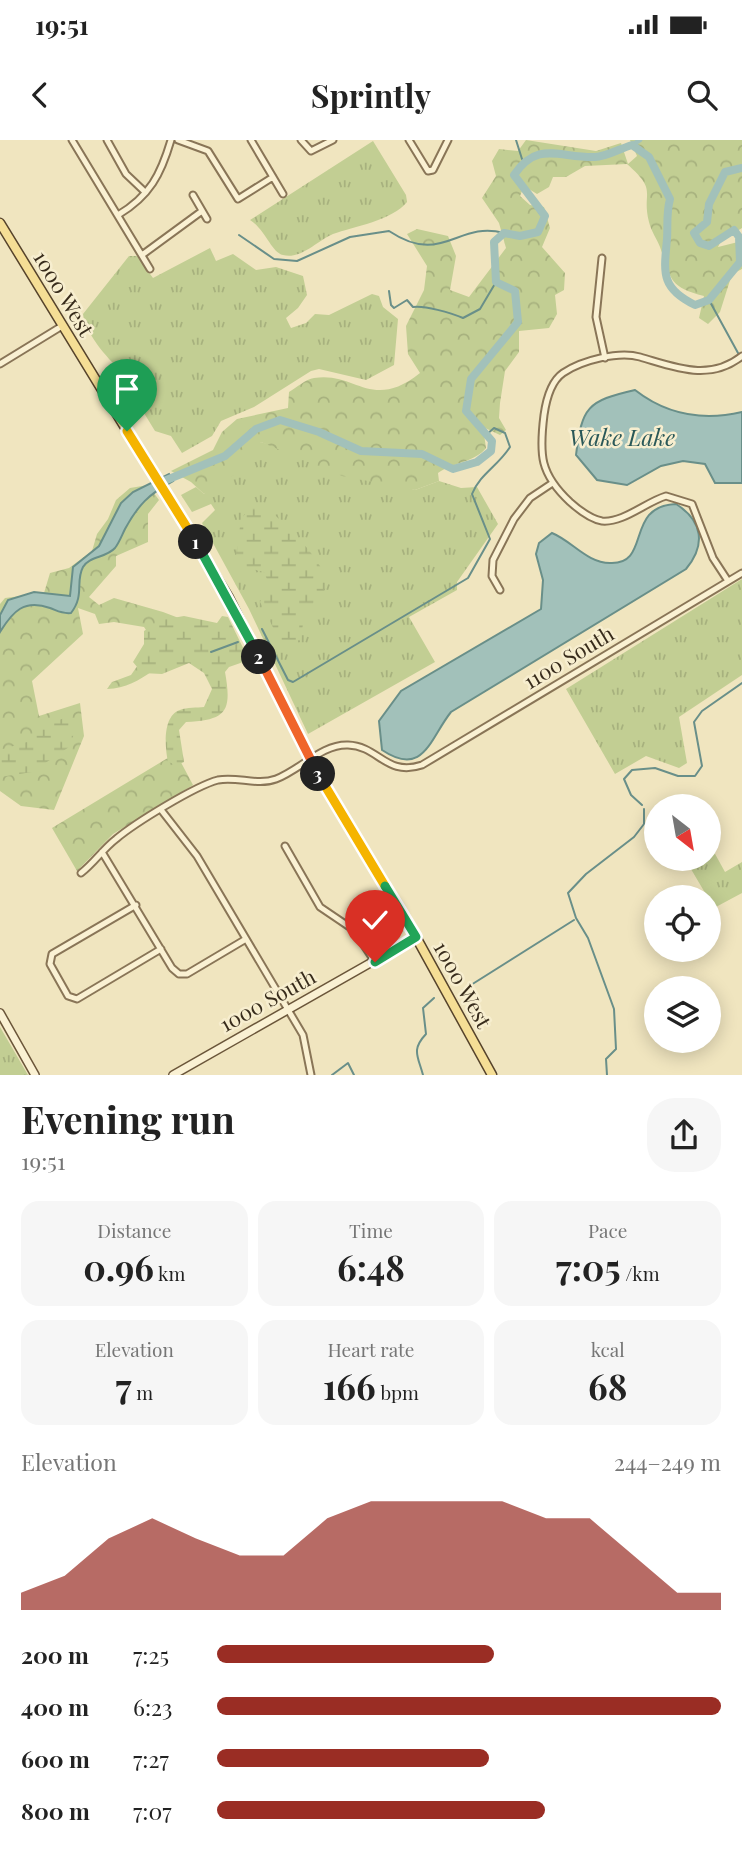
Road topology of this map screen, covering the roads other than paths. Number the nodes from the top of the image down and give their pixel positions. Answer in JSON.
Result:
{"nodes":[{"id":1,"x":72,"y":140,"type":"edge"},
{"id":2,"x":107,"y":140,"type":"edge"},
{"id":3,"x":172,"y":140,"type":"edge"},
{"id":4,"x":178,"y":140,"type":"edge"},
{"id":5,"x":251,"y":140,"type":"edge"},
{"id":6,"x":301,"y":140,"type":"edge"},
{"id":7,"x":333,"y":140,"type":"edge"},
{"id":8,"x":409,"y":140,"type":"edge"},
{"id":9,"x":448,"y":140,"type":"edge"},
{"id":10,"x":273,"y":177,"type":"junction"},
{"id":11,"x":145,"y":192,"type":"junction"},
{"id":12,"x":283,"y":194,"type":"dead end"},
{"id":13,"x":193,"y":195,"type":"dead end"},
{"id":14,"x":202,"y":211,"type":"junction"},
{"id":15,"x":118,"y":215,"type":"junction"},
{"id":16,"x":207,"y":219,"type":"dead end"},
{"id":17,"x":0,"y":223,"type":"edge"},
{"id":18,"x":142,"y":256,"type":"junction"},
{"id":19,"x":603,"y":258,"type":"dead end"},
{"id":20,"x":150,"y":269,"type":"dead end"},
{"id":21,"x":62,"y":326,"type":"junction"},
{"id":22,"x":742,"y":356,"type":"edge"},
{"id":23,"x":605,"y":358,"type":"junction"},
{"id":24,"x":0,"y":364,"type":"edge"},
{"id":25,"x":551,"y":484,"type":"junction"},
{"id":26,"x":742,"y":573,"type":"edge"},
{"id":27,"x":728,"y":581,"type":"junction"},
{"id":28,"x":500,"y":590,"type":"dead end"},
{"id":29,"x":310,"y":760,"type":"junction"},
{"id":30,"x":162,"y":811,"type":"junction"},
{"id":31,"x":285,"y":846,"type":"dead end"},
{"id":32,"x":102,"y":852,"type":"junction"},
{"id":33,"x":81,"y":873,"type":"dead end"},
{"id":34,"x":136,"y":905,"type":"junction"},
{"id":35,"x":416,"y":937,"type":"junction"},
{"id":36,"x":246,"y":939,"type":"junction"},
{"id":37,"x":161,"y":949,"type":"junction"},
{"id":38,"x":375,"y":962,"type":"junction"},
{"id":39,"x":288,"y":1009,"type":"junction"},
{"id":40,"x":0,"y":1013,"type":"edge"},
{"id":41,"x":35,"y":1075,"type":"edge"},
{"id":42,"x":173,"y":1075,"type":"edge"},
{"id":43,"x":311,"y":1075,"type":"edge"},
{"id":44,"x":492,"y":1075,"type":"edge"}],
"edges":[{"from":1,"to":15,"type":"street"},
{"from":2,"to":11,"type":"street"},
{"from":3,"to":11,"type":"street"},
{"from":4,"to":10,"type":"street"},
{"from":5,"to":10,"type":"street"},
{"from":6,"to":7,"type":"street"},
{"from":8,"to":9,"type":"street"},
{"from":10,"to":12,"type":"street"},
{"from":11,"to":15,"type":"street"},
{"from":13,"to":14,"type":"street"},
{"from":14,"to":16,"type":"street"},
{"from":14,"to":18,"type":"street"},
{"from":15,"to":18,"type":"street"},
{"from":17,"to":21,"type":"main road","name":"1000 West"},
{"from":18,"to":20,"type":"street"},
{"from":19,"to":23,"type":"street"},
{"from":21,"to":24,"type":"street"},
{"from":21,"to":29,"type":"main road","name":"1000 West"},
{"from":22,"to":23,"type":"street"},
{"from":23,"to":25,"type":"street"},
{"from":25,"to":27,"type":"street"},
{"from":25,"to":28,"type":"street"},
{"from":26,"to":27,"type":"street","name":"1100 South"},
{"from":27,"to":29,"type":"street","name":"1100 South"},
{"from":29,"to":30,"type":"street"},
{"from":29,"to":35,"type":"main road","name":"1000 West"},
{"from":30,"to":32,"type":"street"},
{"from":30,"to":36,"type":"street"},
{"from":31,"to":38,"type":"street"},
{"from":32,"to":33,"type":"street"},
{"from":32,"to":34,"type":"street"},
{"from":34,"to":37,"type":"street"},
{"from":34,"to":37,"type":"street"},
{"from":35,"to":38,"type":"street","name":"1000 South"},
{"from":35,"to":44,"type":"main road","name":"1000 West"},
{"from":36,"to":37,"type":"street"},
{"from":36,"to":39,"type":"street"},
{"from":38,"to":39,"type":"street","name":"1000 South"},
{"from":39,"to":42,"type":"street","name":"1000 South"},
{"from":39,"to":43,"type":"street"},
{"from":40,"to":41,"type":"street"}]}
